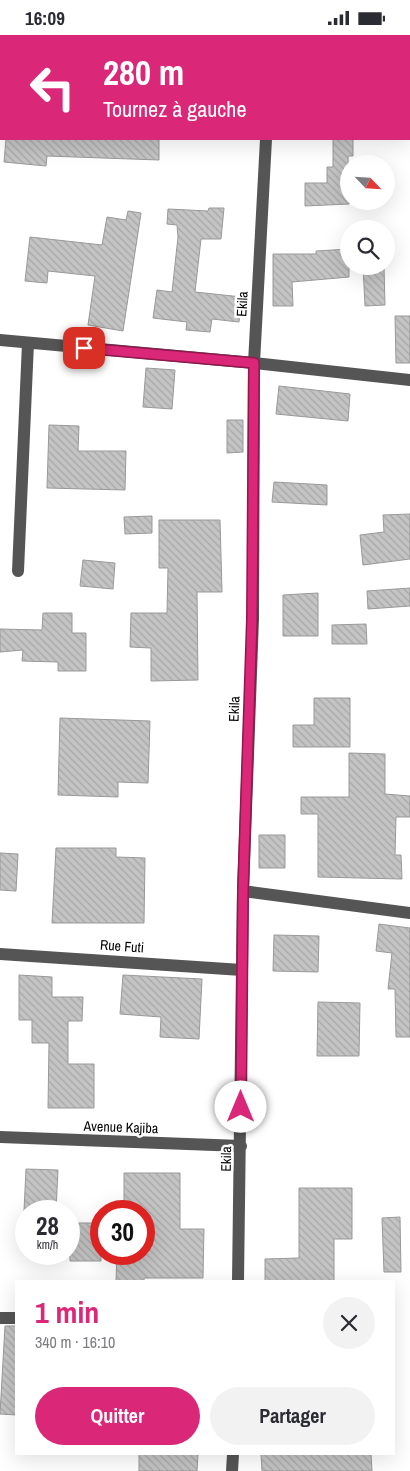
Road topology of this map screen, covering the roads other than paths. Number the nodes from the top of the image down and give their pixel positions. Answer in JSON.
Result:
{"nodes":[{"id":1,"x":266,"y":140,"type":"edge"},
{"id":2,"x":0,"y":341,"type":"edge"},
{"id":3,"x":28,"y":343,"type":"junction"},
{"id":4,"x":254,"y":363,"type":"junction"},
{"id":5,"x":410,"y":380,"type":"edge"},
{"id":6,"x":18,"y":571,"type":"dead end"},
{"id":7,"x":243,"y":891,"type":"junction"},
{"id":8,"x":410,"y":913,"type":"edge"},
{"id":9,"x":0,"y":953,"type":"edge"},
{"id":10,"x":242,"y":970,"type":"junction"},
{"id":11,"x":0,"y":1137,"type":"edge"},
{"id":12,"x":241,"y":1146,"type":"junction"},
{"id":13,"x":238,"y":1280,"type":"edge"},
{"id":14,"x":0,"y":1318,"type":"edge"},
{"id":15,"x":15,"y":1318,"type":"edge"},
{"id":16,"x":233,"y":1455,"type":"edge"},
{"id":17,"x":232,"y":1471,"type":"edge"}],
"edges":[{"from":1,"to":4,"type":"street","name":"Ekila"},
{"from":2,"to":3,"type":"street"},
{"from":3,"to":4,"type":"street"},
{"from":3,"to":6,"type":"street"},
{"from":4,"to":5,"type":"street"},
{"from":4,"to":7,"type":"street","name":"Ekila"},
{"from":7,"to":8,"type":"street"},
{"from":7,"to":10,"type":"street","name":"Ekila"},
{"from":9,"to":10,"type":"street","name":"Rue Futi"},
{"from":10,"to":12,"type":"street","name":"Ekila"},
{"from":11,"to":12,"type":"street","name":"Avenue Kajiba"},
{"from":12,"to":13,"type":"street","name":"Ekila"},
{"from":14,"to":15,"type":"street"},
{"from":16,"to":17,"type":"street"}]}
